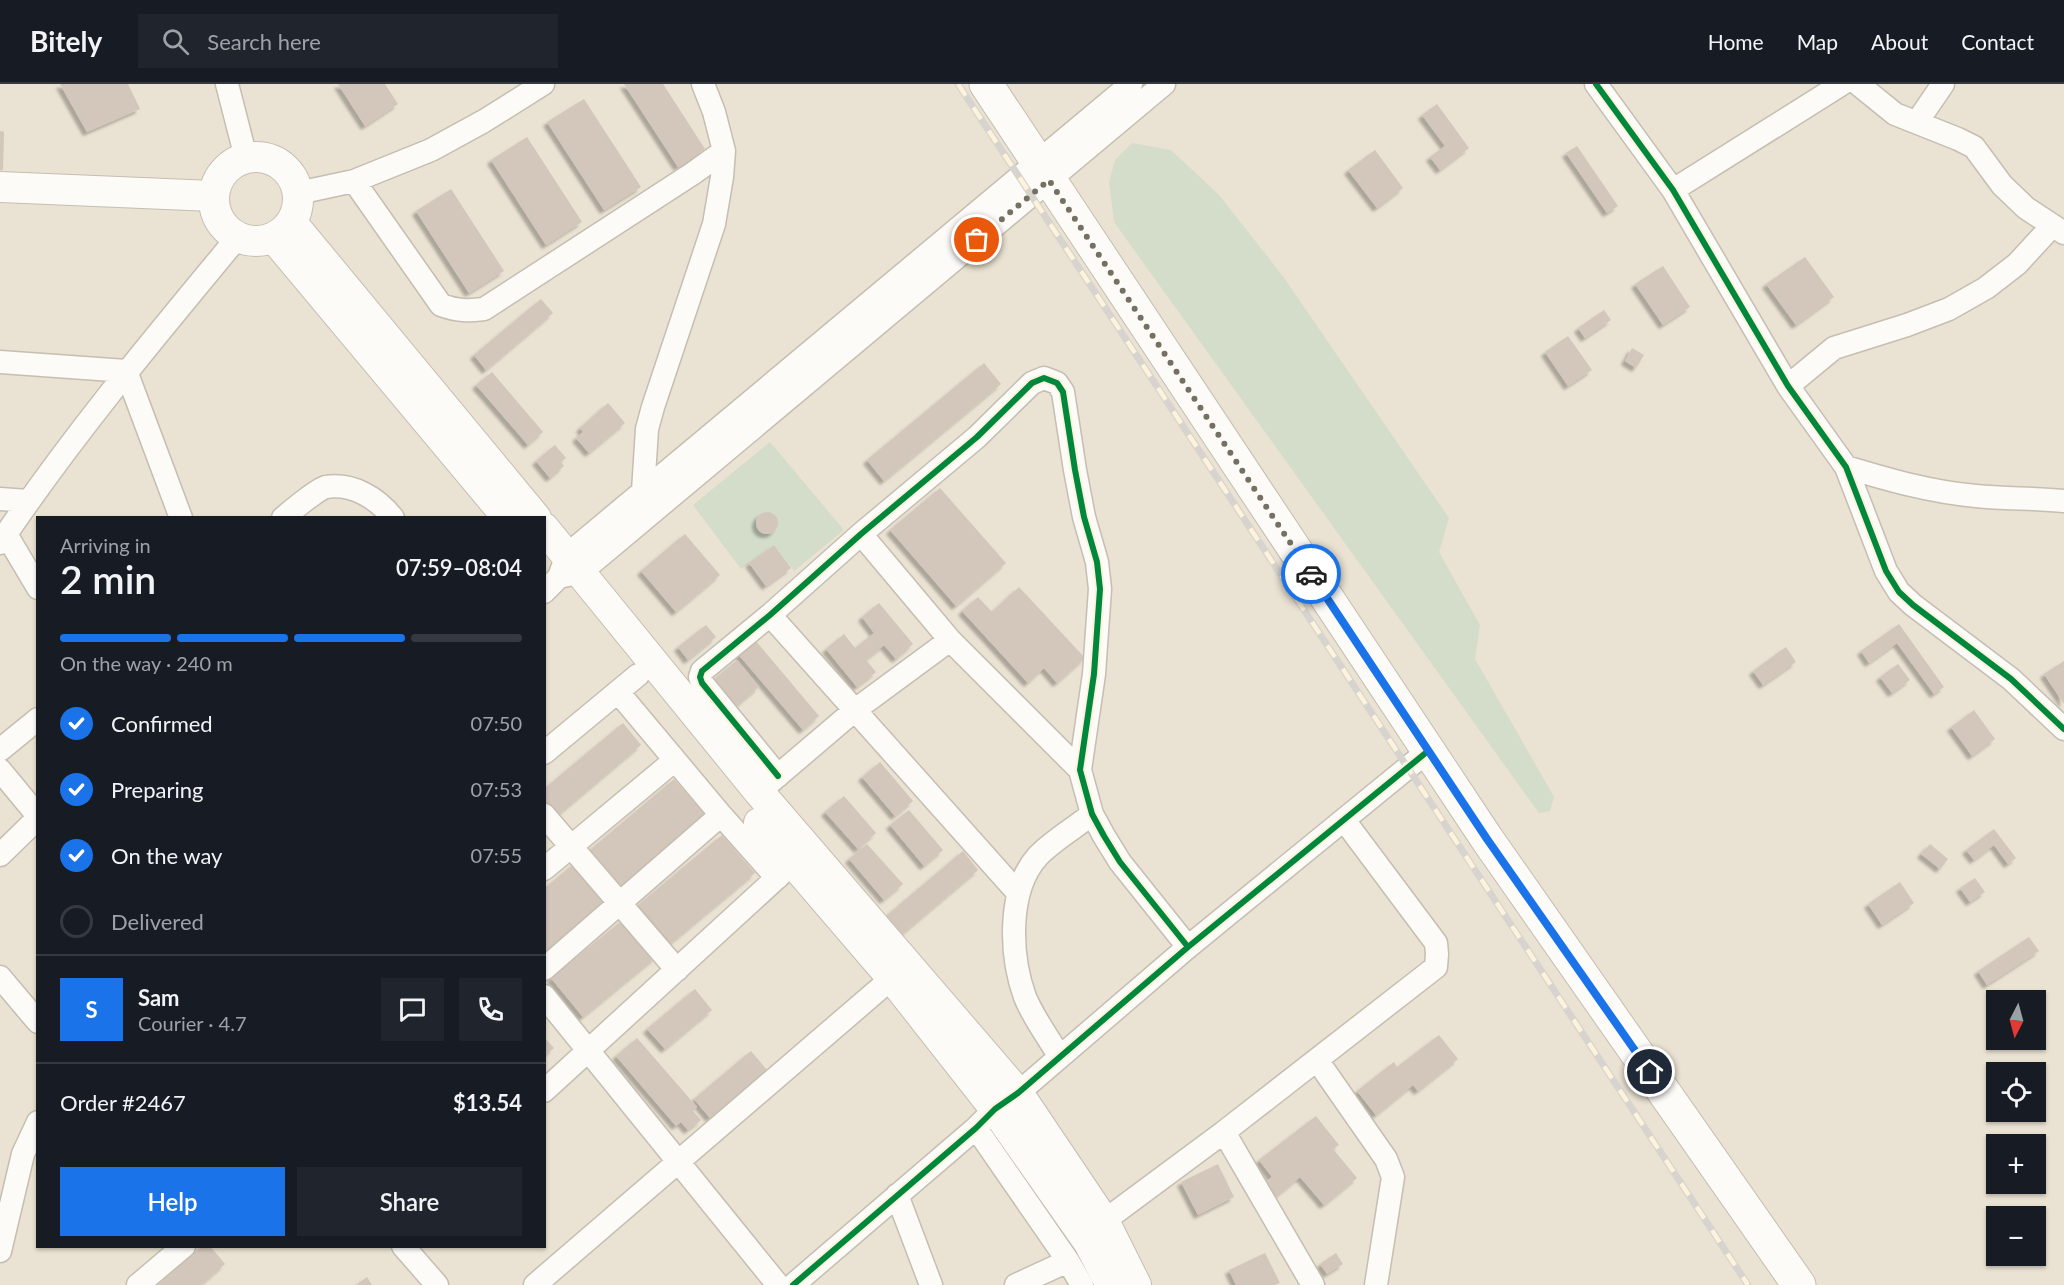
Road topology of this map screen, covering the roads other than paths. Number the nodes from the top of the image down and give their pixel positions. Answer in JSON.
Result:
{"nodes":[{"id":1,"x":227,"y":84,"type":"edge"},
{"id":2,"x":543,"y":84,"type":"edge"},
{"id":3,"x":703,"y":84,"type":"edge"},
{"id":4,"x":986,"y":84,"type":"edge"},
{"id":5,"x":1131,"y":84,"type":"edge"},
{"id":6,"x":1164,"y":84,"type":"edge"},
{"id":7,"x":1596,"y":84,"type":"edge"},
{"id":8,"x":1842,"y":84,"type":"edge"},
{"id":9,"x":1858,"y":84,"type":"edge"},
{"id":10,"x":1943,"y":84,"type":"edge"},
{"id":11,"x":1917,"y":122,"type":"junction"},
{"id":12,"x":723,"y":151,"type":"junction"},
{"id":13,"x":246,"y":158,"type":"junction"},
{"id":14,"x":1044,"y":171,"type":"junction"},
{"id":15,"x":354,"y":181,"type":"junction"},
{"id":16,"x":0,"y":187,"type":"edge"},
{"id":17,"x":1673,"y":190,"type":"junction"},
{"id":18,"x":298,"y":193,"type":"junction"},
{"id":19,"x":213,"y":196,"type":"junction"},
{"id":20,"x":2058,"y":229,"type":"edge"},
{"id":21,"x":283,"y":231,"type":"junction"},
{"id":22,"x":237,"y":238,"type":"junction"},
{"id":23,"x":0,"y":362,"type":"edge"},
{"id":24,"x":126,"y":371,"type":"junction"},
{"id":25,"x":1788,"y":386,"type":"junction"},
{"id":26,"x":1846,"y":467,"type":"junction"},
{"id":27,"x":643,"y":491,"type":"junction"},
{"id":28,"x":0,"y":499,"type":"edge"},
{"id":29,"x":28,"y":501,"type":"junction"},
{"id":30,"x":2064,"y":501,"type":"edge"},
{"id":31,"x":180,"y":516,"type":"edge"},
{"id":32,"x":286,"y":516,"type":"edge"},
{"id":33,"x":391,"y":516,"type":"edge"},
{"id":34,"x":506,"y":516,"type":"edge"},
{"id":35,"x":534,"y":516,"type":"edge"},
{"id":36,"x":546,"y":534,"type":"edge"},
{"id":37,"x":861,"y":534,"type":"junction"},
{"id":38,"x":3,"y":539,"type":"edge"},
{"id":39,"x":559,"y":571,"type":"edge"},
{"id":40,"x":36,"y":585,"type":"edge"},
{"id":41,"x":770,"y":615,"type":"junction"},
{"id":42,"x":950,"y":640,"type":"junction"},
{"id":43,"x":628,"y":684,"type":"junction"},
{"id":44,"x":855,"y":710,"type":"junction"},
{"id":45,"x":36,"y":721,"type":"edge"},
{"id":46,"x":2064,"y":729,"type":"edge"},
{"id":47,"x":0,"y":750,"type":"edge"},
{"id":48,"x":546,"y":751,"type":"edge"},
{"id":49,"x":1428,"y":751,"type":"junction"},
{"id":50,"x":675,"y":760,"type":"junction"},
{"id":51,"x":0,"y":770,"type":"edge"},
{"id":52,"x":1080,"y":770,"type":"junction"},
{"id":53,"x":769,"y":784,"type":"junction"},
{"id":54,"x":1092,"y":814,"type":"junction"},
{"id":55,"x":36,"y":815,"type":"edge"},
{"id":56,"x":721,"y":815,"type":"junction"},
{"id":57,"x":546,"y":817,"type":"edge"},
{"id":58,"x":36,"y":819,"type":"edge"},
{"id":59,"x":1344,"y":820,"type":"junction"},
{"id":60,"x":572,"y":846,"type":"junction"},
{"id":61,"x":0,"y":855,"type":"edge"},
{"id":62,"x":793,"y":864,"type":"junction"},
{"id":63,"x":546,"y":867,"type":"edge"},
{"id":64,"x":1018,"y":892,"type":"junction"},
{"id":65,"x":620,"y":902,"type":"junction"},
{"id":66,"x":1188,"y":947,"type":"junction"},
{"id":67,"x":546,"y":967,"type":"edge"},
{"id":68,"x":677,"y":970,"type":"junction"},
{"id":69,"x":0,"y":977,"type":"edge"},
{"id":70,"x":892,"y":978,"type":"junction"},
{"id":71,"x":546,"y":998,"type":"edge"},
{"id":72,"x":36,"y":1020,"type":"edge"},
{"id":73,"x":590,"y":1050,"type":"junction"},
{"id":74,"x":1059,"y":1056,"type":"junction"},
{"id":75,"x":1317,"y":1060,"type":"junction"},
{"id":76,"x":546,"y":1089,"type":"edge"},
{"id":77,"x":996,"y":1110,"type":"junction"},
{"id":78,"x":36,"y":1126,"type":"edge"},
{"id":79,"x":1224,"y":1132,"type":"junction"},
{"id":80,"x":679,"y":1161,"type":"junction"},
{"id":81,"x":897,"y":1195,"type":"junction"},
{"id":82,"x":1104,"y":1221,"type":"junction"},
{"id":83,"x":182,"y":1248,"type":"edge"},
{"id":84,"x":405,"y":1248,"type":"edge"},
{"id":85,"x":0,"y":1251,"type":"edge"},
{"id":86,"x":1068,"y":1261,"type":"junction"},
{"id":87,"x":138,"y":1285,"type":"edge"},
{"id":88,"x":437,"y":1285,"type":"edge"},
{"id":89,"x":535,"y":1285,"type":"edge"},
{"id":90,"x":778,"y":1285,"type":"edge"},
{"id":91,"x":793,"y":1285,"type":"edge"},
{"id":92,"x":931,"y":1285,"type":"edge"},
{"id":93,"x":1017,"y":1285,"type":"edge"},
{"id":94,"x":1082,"y":1285,"type":"edge"},
{"id":95,"x":1111,"y":1285,"type":"edge"},
{"id":96,"x":1136,"y":1285,"type":"edge"},
{"id":97,"x":1313,"y":1285,"type":"edge"},
{"id":98,"x":1376,"y":1285,"type":"edge"},
{"id":99,"x":1800,"y":1285,"type":"edge"}],
"edges":[{"from":1,"to":13,"type":"street"},
{"from":2,"to":15,"type":"street"},
{"from":3,"to":12,"type":"street"},
{"from":4,"to":14,"type":"highway"},
{"from":5,"to":14,"type":"street"},
{"from":6,"to":14,"type":"street"},
{"from":7,"to":17,"type":"street"},
{"from":8,"to":17,"type":"street"},
{"from":9,"to":11,"type":"street"},
{"from":10,"to":11,"type":"street"},
{"from":11,"to":20,"type":"street"},
{"from":12,"to":15,"type":"street"},
{"from":12,"to":27,"type":"street"},
{"from":13,"to":18,"type":"main road"},
{"from":13,"to":19,"type":"main road"},
{"from":14,"to":27,"type":"street"},
{"from":14,"to":39,"type":"street"},
{"from":14,"to":49,"type":"highway"},
{"from":15,"to":18,"type":"street"},
{"from":16,"to":19,"type":"main road"},
{"from":17,"to":25,"type":"street"},
{"from":18,"to":21,"type":"main road"},
{"from":19,"to":22,"type":"main road"},
{"from":20,"to":25,"type":"street"},
{"from":21,"to":22,"type":"main road"},
{"from":21,"to":34,"type":"main road"},
{"from":21,"to":35,"type":"main road"},
{"from":22,"to":24,"type":"street"},
{"from":23,"to":24,"type":"street"},
{"from":24,"to":29,"type":"street"},
{"from":24,"to":31,"type":"street"},
{"from":25,"to":26,"type":"street"},
{"from":26,"to":30,"type":"street"},
{"from":26,"to":46,"type":"street"},
{"from":27,"to":39,"type":"street"},
{"from":28,"to":29,"type":"street"},
{"from":29,"to":38,"type":"street"},
{"from":32,"to":33,"type":"street"},
{"from":36,"to":39,"type":"main road"},
{"from":37,"to":41,"type":"street"},
{"from":37,"to":42,"type":"street"},
{"from":37,"to":52,"type":"street"},
{"from":38,"to":40,"type":"street"},
{"from":39,"to":43,"type":"main road"},
{"from":39,"to":53,"type":"main road"},
{"from":41,"to":44,"type":"street"},
{"from":41,"to":53,"type":"street"},
{"from":42,"to":44,"type":"street"},
{"from":42,"to":52,"type":"street"},
{"from":43,"to":48,"type":"street"},
{"from":43,"to":50,"type":"street"},
{"from":43,"to":62,"type":"main road"},
{"from":44,"to":53,"type":"street"},
{"from":44,"to":64,"type":"street"},
{"from":45,"to":47,"type":"street"},
{"from":49,"to":59,"type":"street"},
{"from":49,"to":99,"type":"highway"},
{"from":50,"to":56,"type":"street"},
{"from":50,"to":60,"type":"street"},
{"from":51,"to":55,"type":"street"},
{"from":52,"to":54,"type":"street"},
{"from":53,"to":62,"type":"main road"},
{"from":54,"to":64,"type":"street"},
{"from":54,"to":66,"type":"street"},
{"from":56,"to":62,"type":"street"},
{"from":56,"to":65,"type":"street"},
{"from":57,"to":60,"type":"street"},
{"from":58,"to":61,"type":"street"},
{"from":59,"to":66,"type":"street"},
{"from":59,"to":75,"type":"street"},
{"from":60,"to":63,"type":"street"},
{"from":60,"to":65,"type":"street"},
{"from":62,"to":68,"type":"street"},
{"from":62,"to":70,"type":"main road"},
{"from":62,"to":77,"type":"main road"},
{"from":64,"to":74,"type":"street"},
{"from":65,"to":67,"type":"street"},
{"from":65,"to":68,"type":"street"},
{"from":66,"to":74,"type":"street"},
{"from":68,"to":73,"type":"street"},
{"from":69,"to":72,"type":"street"},
{"from":70,"to":77,"type":"main road"},
{"from":70,"to":80,"type":"street"},
{"from":71,"to":73,"type":"street"},
{"from":73,"to":76,"type":"street"},
{"from":73,"to":80,"type":"street"},
{"from":74,"to":77,"type":"street"},
{"from":75,"to":79,"type":"street"},
{"from":75,"to":98,"type":"street"},
{"from":77,"to":81,"type":"street"},
{"from":77,"to":82,"type":"main road"},
{"from":77,"to":86,"type":"street"},
{"from":77,"to":95,"type":"main road"},
{"from":78,"to":85,"type":"street"},
{"from":79,"to":82,"type":"street"},
{"from":79,"to":97,"type":"street"},
{"from":80,"to":89,"type":"street"},
{"from":80,"to":90,"type":"street"},
{"from":81,"to":91,"type":"street"},
{"from":81,"to":92,"type":"street"},
{"from":82,"to":96,"type":"main road"},
{"from":83,"to":87,"type":"street"},
{"from":84,"to":88,"type":"street"},
{"from":86,"to":93,"type":"street"},
{"from":86,"to":94,"type":"street"}]}
